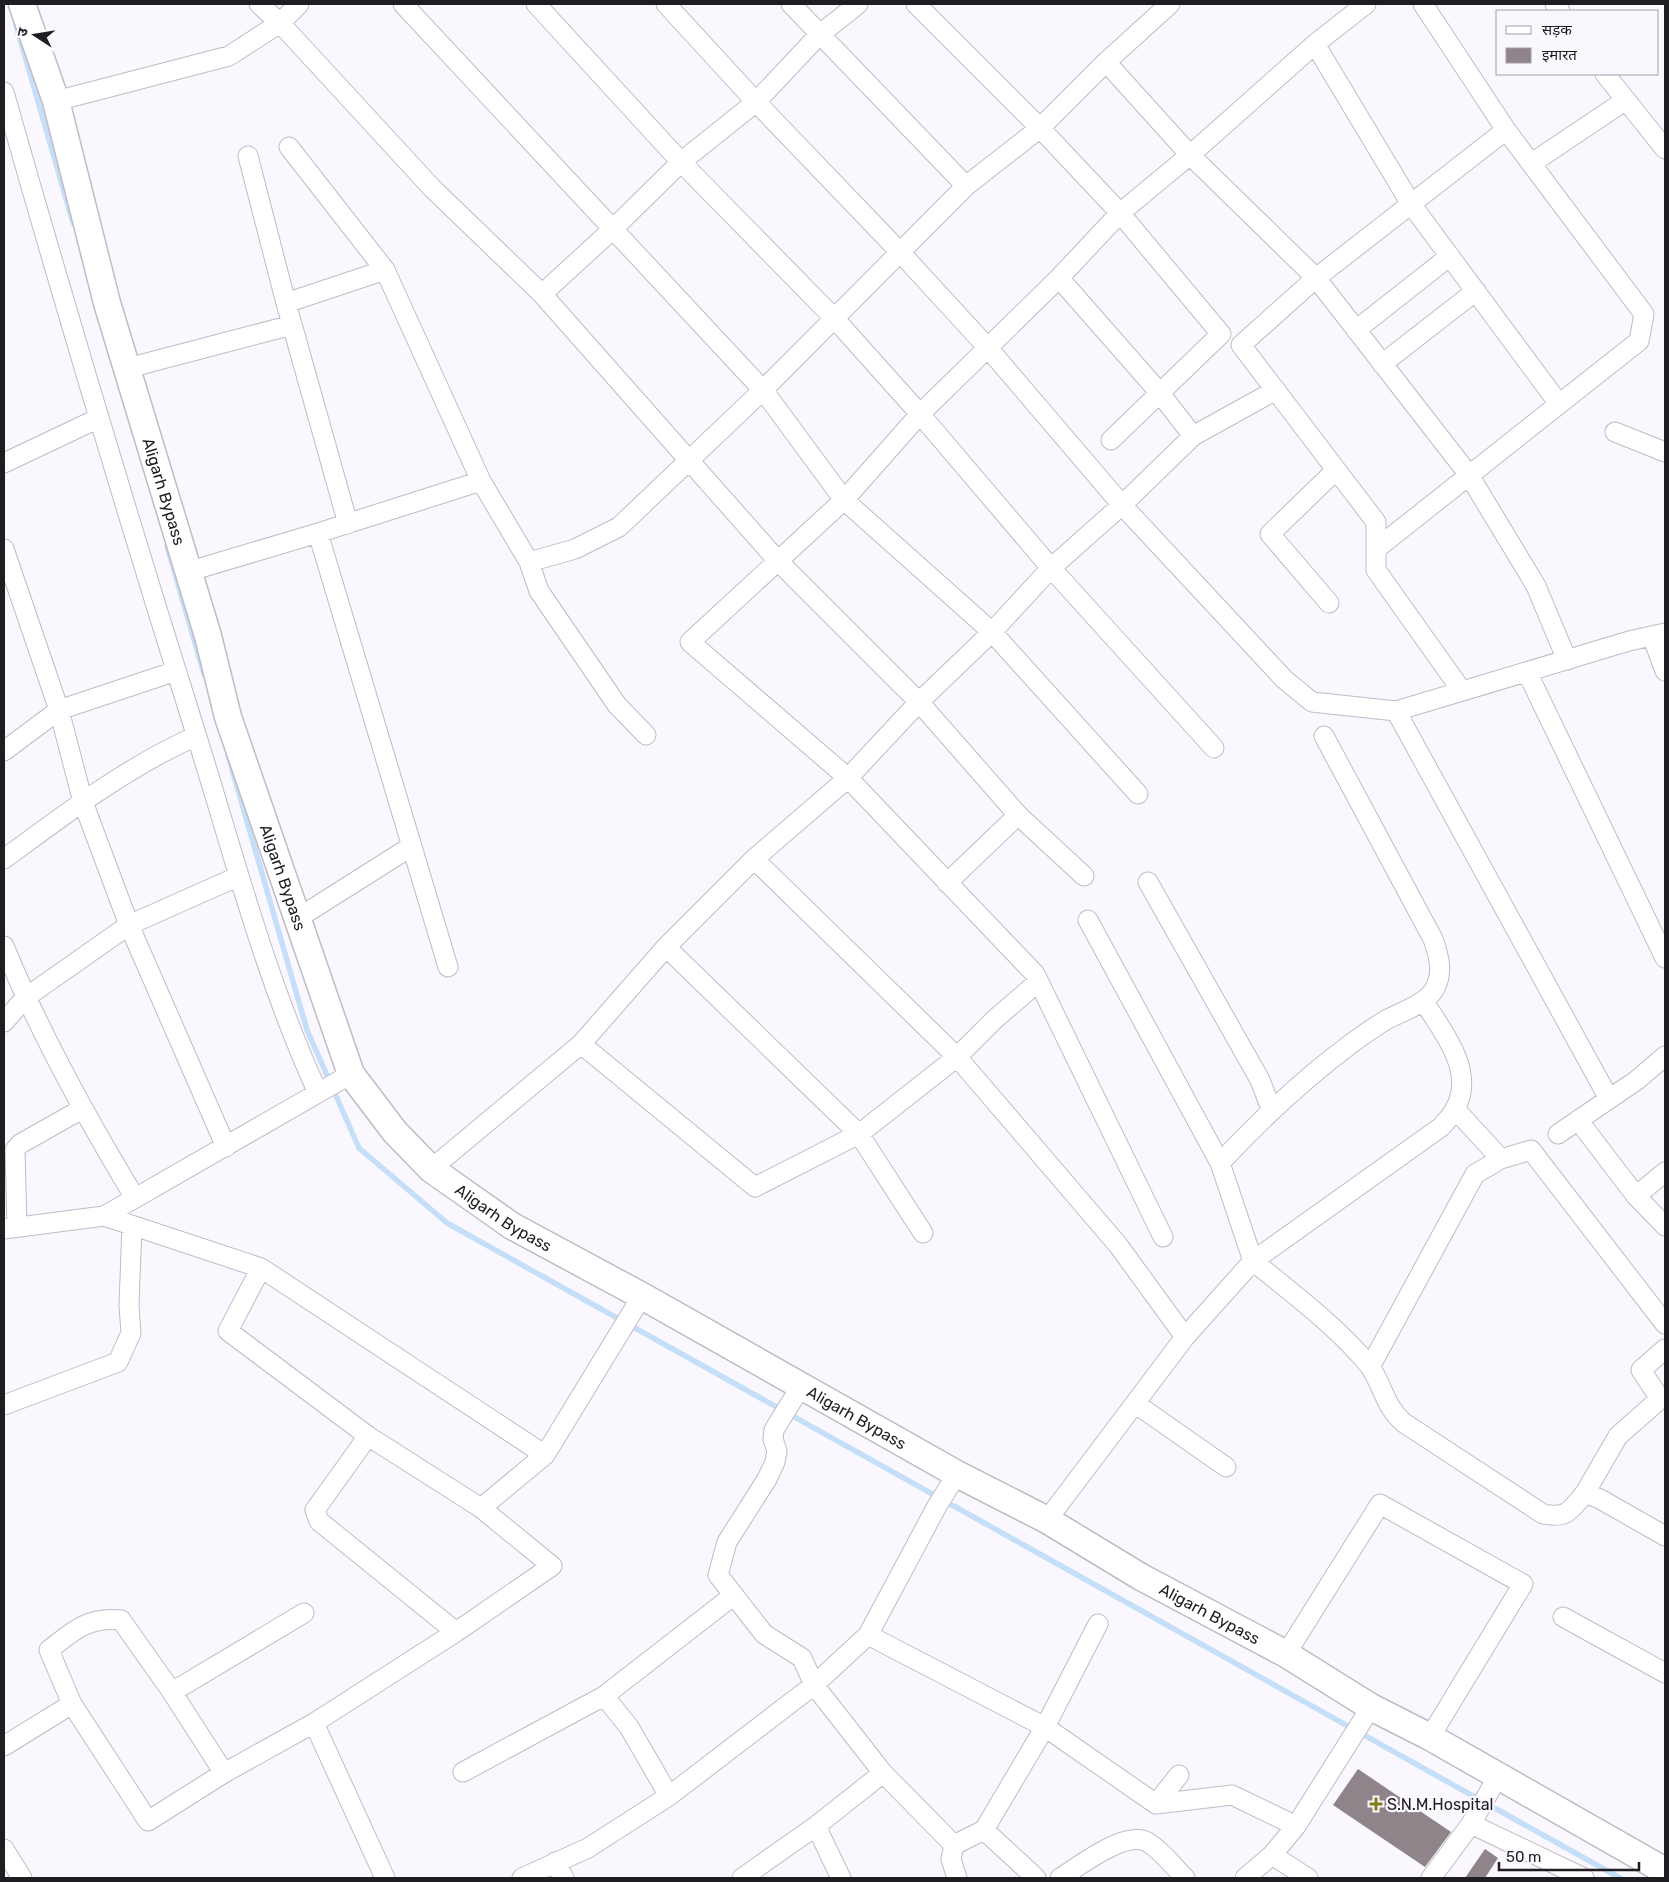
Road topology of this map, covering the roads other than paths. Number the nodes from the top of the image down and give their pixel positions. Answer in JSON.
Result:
{"nodes":[{"id":1,"x":22,"y":4,"type":"edge"},
{"id":2,"x":260,"y":4,"type":"edge"},
{"id":3,"x":300,"y":4,"type":"edge"},
{"id":4,"x":403,"y":4,"type":"edge"},
{"id":5,"x":536,"y":4,"type":"edge"},
{"id":6,"x":666,"y":4,"type":"edge"},
{"id":7,"x":791,"y":4,"type":"edge"},
{"id":8,"x":858,"y":4,"type":"edge"},
{"id":9,"x":916,"y":4,"type":"edge"},
{"id":10,"x":1170,"y":4,"type":"edge"},
{"id":11,"x":1366,"y":4,"type":"edge"},
{"id":12,"x":1423,"y":4,"type":"edge"},
{"id":13,"x":280,"y":23,"type":"junction"},
{"id":14,"x":820,"y":35,"type":"junction"},
{"id":15,"x":1315,"y":44,"type":"junction"},
{"id":16,"x":1106,"y":62,"type":"junction"},
{"id":17,"x":1606,"y":75,"type":"edge"},
{"id":18,"x":4,"y":92,"type":"edge"},
{"id":19,"x":1626,"y":100,"type":"junction"},
{"id":20,"x":56,"y":101,"type":"junction"},
{"id":21,"x":756,"y":102,"type":"junction"},
{"id":22,"x":1040,"y":128,"type":"junction"},
{"id":23,"x":1506,"y":130,"type":"junction"},
{"id":24,"x":289,"y":147,"type":"dead end"},
{"id":25,"x":1665,"y":149,"type":"edge"},
{"id":26,"x":1190,"y":155,"type":"junction"},
{"id":27,"x":248,"y":156,"type":"dead end"},
{"id":28,"x":681,"y":162,"type":"junction"},
{"id":29,"x":1532,"y":163,"type":"junction"},
{"id":30,"x":966,"y":186,"type":"junction"},
{"id":31,"x":1411,"y":204,"type":"junction"},
{"id":32,"x":1120,"y":212,"type":"junction"},
{"id":33,"x":614,"y":229,"type":"junction"},
{"id":34,"x":899,"y":251,"type":"junction"},
{"id":35,"x":1450,"y":256,"type":"junction"},
{"id":36,"x":385,"y":270,"type":"junction"},
{"id":37,"x":1059,"y":278,"type":"junction"},
{"id":38,"x":1316,"y":278,"type":"junction"},
{"id":39,"x":1476,"y":291,"type":"junction"},
{"id":40,"x":542,"y":294,"type":"junction"},
{"id":41,"x":286,"y":303,"type":"junction"},
{"id":42,"x":834,"y":318,"type":"junction"},
{"id":43,"x":292,"y":325,"type":"junction"},
{"id":44,"x":1356,"y":330,"type":"junction"},
{"id":45,"x":1221,"y":334,"type":"junction"},
{"id":46,"x":1241,"y":345,"type":"junction"},
{"id":47,"x":988,"y":348,"type":"junction"},
{"id":48,"x":1382,"y":364,"type":"junction"},
{"id":49,"x":128,"y":368,"type":"junction"},
{"id":50,"x":763,"y":390,"type":"junction"},
{"id":51,"x":1276,"y":390,"type":"junction"},
{"id":52,"x":1159,"y":392,"type":"junction"},
{"id":53,"x":1559,"y":404,"type":"junction"},
{"id":54,"x":920,"y":414,"type":"junction"},
{"id":55,"x":99,"y":418,"type":"junction"},
{"id":56,"x":1615,"y":432,"type":"dead end"},
{"id":57,"x":1193,"y":436,"type":"junction"},
{"id":58,"x":1111,"y":440,"type":"dead end"},
{"id":59,"x":1665,"y":452,"type":"edge"},
{"id":60,"x":690,"y":459,"type":"junction"},
{"id":61,"x":4,"y":463,"type":"edge"},
{"id":62,"x":1336,"y":470,"type":"junction"},
{"id":63,"x":1468,"y":475,"type":"junction"},
{"id":64,"x":481,"y":481,"type":"junction"},
{"id":65,"x":844,"y":500,"type":"junction"},
{"id":66,"x":1122,"y":505,"type":"junction"},
{"id":67,"x":1376,"y":522,"type":"junction"},
{"id":68,"x":348,"y":524,"type":"junction"},
{"id":69,"x":1397,"y":532,"type":"junction"},
{"id":70,"x":318,"y":533,"type":"junction"},
{"id":71,"x":4,"y":549,"type":"edge"},
{"id":72,"x":1376,"y":549,"type":"junction"},
{"id":73,"x":778,"y":561,"type":"junction"},
{"id":74,"x":530,"y":562,"type":"junction"},
{"id":75,"x":1051,"y":568,"type":"junction"},
{"id":76,"x":187,"y":572,"type":"junction"},
{"id":77,"x":8,"y":581,"type":"edge"},
{"id":78,"x":1329,"y":603,"type":"dead end"},
{"id":79,"x":992,"y":632,"type":"junction"},
{"id":80,"x":1659,"y":634,"type":"edge"},
{"id":81,"x":1567,"y":660,"type":"junction"},
{"id":82,"x":1665,"y":670,"type":"edge"},
{"id":83,"x":176,"y":672,"type":"junction"},
{"id":84,"x":1527,"y":672,"type":"junction"},
{"id":85,"x":1462,"y":691,"type":"junction"},
{"id":86,"x":919,"y":702,"type":"junction"},
{"id":87,"x":58,"y":710,"type":"junction"},
{"id":88,"x":1396,"y":711,"type":"junction"},
{"id":89,"x":646,"y":735,"type":"dead end"},
{"id":90,"x":196,"y":736,"type":"junction"},
{"id":91,"x":1324,"y":736,"type":"dead end"},
{"id":92,"x":1214,"y":748,"type":"dead end"},
{"id":93,"x":4,"y":752,"type":"edge"},
{"id":94,"x":848,"y":778,"type":"junction"},
{"id":95,"x":1138,"y":794,"type":"dead end"},
{"id":96,"x":83,"y":802,"type":"junction"},
{"id":97,"x":1018,"y":815,"type":"junction"},
{"id":98,"x":412,"y":846,"type":"junction"},
{"id":99,"x":4,"y":859,"type":"edge"},
{"id":100,"x":754,"y":859,"type":"junction"},
{"id":101,"x":239,"y":876,"type":"junction"},
{"id":102,"x":1084,"y":876,"type":"dead end"},
{"id":103,"x":1148,"y":882,"type":"dead end"},
{"id":104,"x":947,"y":884,"type":"junction"},
{"id":105,"x":298,"y":918,"type":"junction"},
{"id":106,"x":1088,"y":920,"type":"dead end"},
{"id":107,"x":129,"y":925,"type":"junction"},
{"id":108,"x":4,"y":946,"type":"edge"},
{"id":109,"x":666,"y":947,"type":"junction"},
{"id":110,"x":1665,"y":958,"type":"edge"},
{"id":111,"x":448,"y":967,"type":"dead end"},
{"id":112,"x":1038,"y":982,"type":"junction"},
{"id":113,"x":25,"y":998,"type":"junction"},
{"id":114,"x":1423,"y":1001,"type":"junction"},
{"id":115,"x":4,"y":1022,"type":"edge"},
{"id":116,"x":581,"y":1044,"type":"junction"},
{"id":117,"x":1665,"y":1056,"type":"edge"},
{"id":118,"x":957,"y":1057,"type":"junction"},
{"id":119,"x":346,"y":1077,"type":"junction"},
{"id":120,"x":321,"y":1091,"type":"junction"},
{"id":121,"x":1608,"y":1098,"type":"junction"},
{"id":122,"x":82,"y":1108,"type":"junction"},
{"id":123,"x":1271,"y":1108,"type":"junction"},
{"id":124,"x":1455,"y":1109,"type":"junction"},
{"id":125,"x":1578,"y":1120,"type":"junction"},
{"id":126,"x":859,"y":1134,"type":"junction"},
{"id":127,"x":1558,"y":1134,"type":"dead end"},
{"id":128,"x":226,"y":1147,"type":"junction"},
{"id":129,"x":1501,"y":1159,"type":"junction"},
{"id":130,"x":1220,"y":1163,"type":"junction"},
{"id":131,"x":431,"y":1169,"type":"junction"},
{"id":132,"x":1665,"y":1172,"type":"edge"},
{"id":133,"x":1636,"y":1196,"type":"junction"},
{"id":134,"x":135,"y":1198,"type":"junction"},
{"id":135,"x":104,"y":1216,"type":"junction"},
{"id":136,"x":132,"y":1226,"type":"junction"},
{"id":137,"x":1665,"y":1226,"type":"edge"},
{"id":138,"x":10,"y":1228,"type":"edge"},
{"id":139,"x":923,"y":1233,"type":"dead end"},
{"id":140,"x":1162,"y":1238,"type":"dead end"},
{"id":141,"x":1253,"y":1261,"type":"junction"},
{"id":142,"x":261,"y":1268,"type":"junction"},
{"id":143,"x":638,"y":1302,"type":"junction"},
{"id":144,"x":1665,"y":1324,"type":"edge"},
{"id":145,"x":1185,"y":1338,"type":"junction"},
{"id":146,"x":1665,"y":1349,"type":"edge"},
{"id":147,"x":1370,"y":1367,"type":"junction"},
{"id":148,"x":799,"y":1390,"type":"junction"},
{"id":149,"x":1136,"y":1404,"type":"junction"},
{"id":150,"x":4,"y":1405,"type":"edge"},
{"id":151,"x":368,"y":1436,"type":"junction"},
{"id":152,"x":545,"y":1455,"type":"junction"},
{"id":153,"x":1226,"y":1467,"type":"dead end"},
{"id":154,"x":953,"y":1480,"type":"junction"},
{"id":155,"x":1585,"y":1493,"type":"junction"},
{"id":156,"x":481,"y":1508,"type":"junction"},
{"id":157,"x":1047,"y":1520,"type":"junction"},
{"id":158,"x":1665,"y":1536,"type":"edge"},
{"id":159,"x":734,"y":1595,"type":"junction"},
{"id":160,"x":304,"y":1613,"type":"dead end"},
{"id":161,"x":1563,"y":1617,"type":"dead end"},
{"id":162,"x":1098,"y":1624,"type":"dead end"},
{"id":163,"x":456,"y":1632,"type":"junction"},
{"id":164,"x":868,"y":1635,"type":"junction"},
{"id":165,"x":1286,"y":1654,"type":"junction"},
{"id":166,"x":1665,"y":1673,"type":"edge"},
{"id":167,"x":814,"y":1685,"type":"junction"},
{"id":168,"x":172,"y":1692,"type":"junction"},
{"id":169,"x":604,"y":1696,"type":"junction"},
{"id":170,"x":72,"y":1704,"type":"junction"},
{"id":171,"x":1366,"y":1714,"type":"junction"},
{"id":172,"x":314,"y":1723,"type":"junction"},
{"id":173,"x":1045,"y":1727,"type":"junction"},
{"id":174,"x":1430,"y":1737,"type":"junction"},
{"id":175,"x":4,"y":1746,"type":"edge"},
{"id":176,"x":463,"y":1772,"type":"dead end"},
{"id":177,"x":224,"y":1773,"type":"junction"},
{"id":178,"x":883,"y":1773,"type":"junction"},
{"id":179,"x":1179,"y":1774,"type":"dead end"},
{"id":180,"x":1493,"y":1784,"type":"junction"},
{"id":181,"x":669,"y":1796,"type":"junction"},
{"id":182,"x":1156,"y":1804,"type":"junction"},
{"id":183,"x":1473,"y":1820,"type":"junction"},
{"id":184,"x":816,"y":1826,"type":"junction"},
{"id":185,"x":1296,"y":1826,"type":"junction"},
{"id":186,"x":984,"y":1830,"type":"junction"},
{"id":187,"x":954,"y":1845,"type":"junction"},
{"id":188,"x":4,"y":1849,"type":"edge"},
{"id":189,"x":1272,"y":1855,"type":"junction"},
{"id":190,"x":555,"y":1862,"type":"junction"},
{"id":191,"x":1665,"y":1871,"type":"edge"},
{"id":192,"x":22,"y":1878,"type":"edge"},
{"id":193,"x":385,"y":1878,"type":"edge"},
{"id":194,"x":522,"y":1878,"type":"edge"},
{"id":195,"x":564,"y":1878,"type":"edge"},
{"id":196,"x":742,"y":1878,"type":"edge"},
{"id":197,"x":841,"y":1878,"type":"edge"},
{"id":198,"x":957,"y":1878,"type":"edge"},
{"id":199,"x":1036,"y":1878,"type":"edge"},
{"id":200,"x":1060,"y":1878,"type":"edge"},
{"id":201,"x":1185,"y":1878,"type":"edge"},
{"id":202,"x":1245,"y":1878,"type":"edge"},
{"id":203,"x":1308,"y":1878,"type":"edge"},
{"id":204,"x":1431,"y":1878,"type":"edge"},
{"id":205,"x":1584,"y":1878,"type":"edge"}],
"edges":[{"from":1,"to":20,"type":"highway","name":"Aligarh Bypass"},
{"from":2,"to":13,"type":"street"},
{"from":3,"to":13,"type":"street"},
{"from":4,"to":33,"type":"street"},
{"from":5,"to":28,"type":"street"},
{"from":6,"to":21,"type":"street"},
{"from":7,"to":14,"type":"street"},
{"from":8,"to":14,"type":"street"},
{"from":9,"to":22,"type":"street"},
{"from":10,"to":16,"type":"street"},
{"from":11,"to":15,"type":"street"},
{"from":12,"to":23,"type":"street"},
{"from":13,"to":20,"type":"street"},
{"from":13,"to":40,"type":"street"},
{"from":14,"to":21,"type":"street"},
{"from":14,"to":30,"type":"street"},
{"from":15,"to":26,"type":"street"},
{"from":15,"to":31,"type":"street"},
{"from":16,"to":22,"type":"street"},
{"from":16,"to":26,"type":"street"},
{"from":17,"to":19,"type":"street"},
{"from":18,"to":55,"type":"street"},
{"from":19,"to":25,"type":"street"},
{"from":19,"to":29,"type":"street"},
{"from":20,"to":49,"type":"highway","name":"Aligarh Bypass"},
{"from":21,"to":28,"type":"street"},
{"from":21,"to":34,"type":"street"},
{"from":22,"to":30,"type":"street"},
{"from":22,"to":32,"type":"street"},
{"from":23,"to":29,"type":"street"},
{"from":23,"to":31,"type":"street"},
{"from":24,"to":36,"type":"street"},
{"from":26,"to":32,"type":"street"},
{"from":26,"to":38,"type":"street"},
{"from":27,"to":41,"type":"street"},
{"from":28,"to":33,"type":"street"},
{"from":28,"to":42,"type":"street"},
{"from":29,"to":53,"type":"street"},
{"from":30,"to":34,"type":"street"},
{"from":31,"to":35,"type":"street"},
{"from":31,"to":38,"type":"street"},
{"from":32,"to":37,"type":"street"},
{"from":32,"to":45,"type":"street"},
{"from":33,"to":40,"type":"street"},
{"from":33,"to":50,"type":"street"},
{"from":34,"to":42,"type":"street"},
{"from":34,"to":47,"type":"street"},
{"from":35,"to":39,"type":"street"},
{"from":35,"to":44,"type":"street"},
{"from":36,"to":41,"type":"street"},
{"from":36,"to":64,"type":"street"},
{"from":37,"to":47,"type":"street"},
{"from":37,"to":52,"type":"street"},
{"from":38,"to":44,"type":"street"},
{"from":38,"to":46,"type":"street"},
{"from":39,"to":48,"type":"street"},
{"from":39,"to":53,"type":"street"},
{"from":40,"to":60,"type":"street"},
{"from":41,"to":43,"type":"street"},
{"from":42,"to":50,"type":"street"},
{"from":42,"to":54,"type":"street"},
{"from":43,"to":49,"type":"street"},
{"from":43,"to":68,"type":"street"},
{"from":44,"to":48,"type":"street"},
{"from":45,"to":46,"type":"street"},
{"from":45,"to":52,"type":"street"},
{"from":46,"to":51,"type":"street"},
{"from":47,"to":54,"type":"street"},
{"from":47,"to":66,"type":"street"},
{"from":48,"to":63,"type":"street"},
{"from":49,"to":76,"type":"highway","name":"Aligarh Bypass"},
{"from":50,"to":60,"type":"street"},
{"from":50,"to":65,"type":"street"},
{"from":51,"to":57,"type":"street"},
{"from":51,"to":62,"type":"street"},
{"from":52,"to":57,"type":"street"},
{"from":52,"to":58,"type":"street"},
{"from":53,"to":63,"type":"street"},
{"from":54,"to":65,"type":"street"},
{"from":54,"to":75,"type":"street"},
{"from":55,"to":61,"type":"street"},
{"from":55,"to":83,"type":"street"},
{"from":56,"to":59,"type":"street"},
{"from":57,"to":66,"type":"street"},
{"from":60,"to":73,"type":"street"},
{"from":60,"to":74,"type":"street"},
{"from":62,"to":67,"type":"street"},
{"from":62,"to":78,"type":"street"},
{"from":63,"to":69,"type":"street"},
{"from":63,"to":81,"type":"street"},
{"from":64,"to":68,"type":"street"},
{"from":64,"to":74,"type":"street"},
{"from":65,"to":73,"type":"street"},
{"from":65,"to":79,"type":"street"},
{"from":66,"to":75,"type":"street"},
{"from":66,"to":88,"type":"street"},
{"from":67,"to":69,"type":"street"},
{"from":67,"to":72,"type":"street"},
{"from":68,"to":70,"type":"street"},
{"from":69,"to":72,"type":"street"},
{"from":70,"to":76,"type":"street"},
{"from":70,"to":98,"type":"street"},
{"from":71,"to":77,"type":"street"},
{"from":72,"to":85,"type":"street"},
{"from":73,"to":86,"type":"street"},
{"from":73,"to":94,"type":"street"},
{"from":74,"to":89,"type":"street"},
{"from":75,"to":79,"type":"street"},
{"from":75,"to":92,"type":"street"},
{"from":76,"to":105,"type":"highway","name":"Aligarh Bypass"},
{"from":77,"to":87,"type":"street"},
{"from":79,"to":86,"type":"street"},
{"from":79,"to":95,"type":"street"},
{"from":80,"to":81,"type":"street"},
{"from":80,"to":82,"type":"street"},
{"from":81,"to":84,"type":"street"},
{"from":83,"to":87,"type":"street"},
{"from":83,"to":90,"type":"street"},
{"from":84,"to":85,"type":"street"},
{"from":84,"to":110,"type":"street"},
{"from":85,"to":88,"type":"street"},
{"from":86,"to":94,"type":"street"},
{"from":86,"to":97,"type":"street"},
{"from":87,"to":93,"type":"street"},
{"from":87,"to":96,"type":"street"},
{"from":88,"to":121,"type":"street"},
{"from":90,"to":96,"type":"street"},
{"from":90,"to":101,"type":"street"},
{"from":91,"to":114,"type":"street"},
{"from":94,"to":100,"type":"street"},
{"from":94,"to":104,"type":"street"},
{"from":96,"to":99,"type":"street"},
{"from":96,"to":107,"type":"street"},
{"from":97,"to":102,"type":"street"},
{"from":97,"to":104,"type":"street"},
{"from":98,"to":105,"type":"street"},
{"from":98,"to":111,"type":"street"},
{"from":100,"to":109,"type":"street"},
{"from":100,"to":118,"type":"street"},
{"from":101,"to":107,"type":"street"},
{"from":101,"to":120,"type":"street"},
{"from":103,"to":123,"type":"street"},
{"from":104,"to":112,"type":"street"},
{"from":105,"to":119,"type":"highway","name":"Aligarh Bypass"},
{"from":106,"to":130,"type":"street"},
{"from":107,"to":113,"type":"street"},
{"from":107,"to":128,"type":"street"},
{"from":108,"to":113,"type":"street"},
{"from":109,"to":116,"type":"street"},
{"from":109,"to":126,"type":"street"},
{"from":112,"to":118,"type":"street"},
{"from":112,"to":140,"type":"street"},
{"from":113,"to":115,"type":"street"},
{"from":113,"to":122,"type":"street"},
{"from":114,"to":123,"type":"street"},
{"from":114,"to":124,"type":"street"},
{"from":116,"to":126,"type":"street"},
{"from":116,"to":131,"type":"street"},
{"from":117,"to":121,"type":"street"},
{"from":118,"to":126,"type":"street"},
{"from":118,"to":145,"type":"street"},
{"from":119,"to":120,"type":"street"},
{"from":119,"to":131,"type":"highway","name":"Aligarh Bypass"},
{"from":120,"to":128,"type":"street"},
{"from":121,"to":125,"type":"street"},
{"from":122,"to":134,"type":"street"},
{"from":122,"to":138,"type":"street"},
{"from":123,"to":130,"type":"street"},
{"from":124,"to":129,"type":"street"},
{"from":124,"to":141,"type":"street"},
{"from":125,"to":127,"type":"street"},
{"from":125,"to":133,"type":"street"},
{"from":126,"to":139,"type":"street"},
{"from":128,"to":134,"type":"street"},
{"from":129,"to":144,"type":"street"},
{"from":129,"to":147,"type":"street"},
{"from":130,"to":141,"type":"street"},
{"from":131,"to":143,"type":"highway","name":"Aligarh Bypass"},
{"from":132,"to":133,"type":"street"},
{"from":133,"to":137,"type":"street"},
{"from":134,"to":135,"type":"street"},
{"from":135,"to":136,"type":"street"},
{"from":135,"to":138,"type":"street"},
{"from":136,"to":142,"type":"street"},
{"from":136,"to":150,"type":"street"},
{"from":141,"to":145,"type":"street"},
{"from":141,"to":147,"type":"street"},
{"from":142,"to":151,"type":"street"},
{"from":142,"to":152,"type":"street"},
{"from":143,"to":148,"type":"highway","name":"Aligarh Bypass"},
{"from":143,"to":152,"type":"street"},
{"from":145,"to":149,"type":"street"},
{"from":146,"to":155,"type":"street"},
{"from":147,"to":155,"type":"street"},
{"from":148,"to":154,"type":"highway","name":"Aligarh Bypass"},
{"from":148,"to":159,"type":"street"},
{"from":149,"to":153,"type":"street"},
{"from":149,"to":157,"type":"street"},
{"from":151,"to":156,"type":"street"},
{"from":151,"to":163,"type":"street"},
{"from":152,"to":156,"type":"street"},
{"from":154,"to":157,"type":"highway","name":"Aligarh Bypass"},
{"from":154,"to":164,"type":"street"},
{"from":155,"to":158,"type":"street"},
{"from":156,"to":163,"type":"street"},
{"from":157,"to":165,"type":"highway","name":"Aligarh Bypass"},
{"from":159,"to":167,"type":"street"},
{"from":159,"to":169,"type":"street"},
{"from":160,"to":168,"type":"street"},
{"from":161,"to":166,"type":"street"},
{"from":162,"to":173,"type":"street"},
{"from":163,"to":172,"type":"street"},
{"from":164,"to":167,"type":"street"},
{"from":164,"to":173,"type":"street"},
{"from":165,"to":171,"type":"highway","name":"Aligarh Bypass"},
{"from":165,"to":174,"type":"street"},
{"from":167,"to":178,"type":"street"},
{"from":167,"to":181,"type":"street"},
{"from":168,"to":170,"type":"street"},
{"from":168,"to":177,"type":"street"},
{"from":169,"to":176,"type":"street"},
{"from":169,"to":181,"type":"street"},
{"from":170,"to":175,"type":"street"},
{"from":170,"to":177,"type":"street"},
{"from":171,"to":174,"type":"highway","name":"Aligarh Bypass"},
{"from":171,"to":185,"type":"street"},
{"from":172,"to":177,"type":"street"},
{"from":172,"to":193,"type":"street"},
{"from":173,"to":182,"type":"street"},
{"from":173,"to":186,"type":"street"},
{"from":174,"to":180,"type":"highway","name":"Aligarh Bypass"},
{"from":178,"to":184,"type":"street"},
{"from":178,"to":187,"type":"street"},
{"from":179,"to":182,"type":"street"},
{"from":180,"to":183,"type":"street"},
{"from":180,"to":191,"type":"highway","name":"Aligarh Bypass"},
{"from":181,"to":190,"type":"street"},
{"from":182,"to":185,"type":"street"},
{"from":183,"to":204,"type":"street"},
{"from":183,"to":205,"type":"street"},
{"from":184,"to":196,"type":"street"},
{"from":184,"to":197,"type":"street"},
{"from":185,"to":189,"type":"street"},
{"from":186,"to":187,"type":"street"},
{"from":186,"to":199,"type":"street"},
{"from":187,"to":198,"type":"street"},
{"from":188,"to":192,"type":"street"},
{"from":189,"to":202,"type":"street"},
{"from":189,"to":203,"type":"street"},
{"from":190,"to":194,"type":"street"},
{"from":190,"to":195,"type":"street"},
{"from":200,"to":201,"type":"street"}]}
